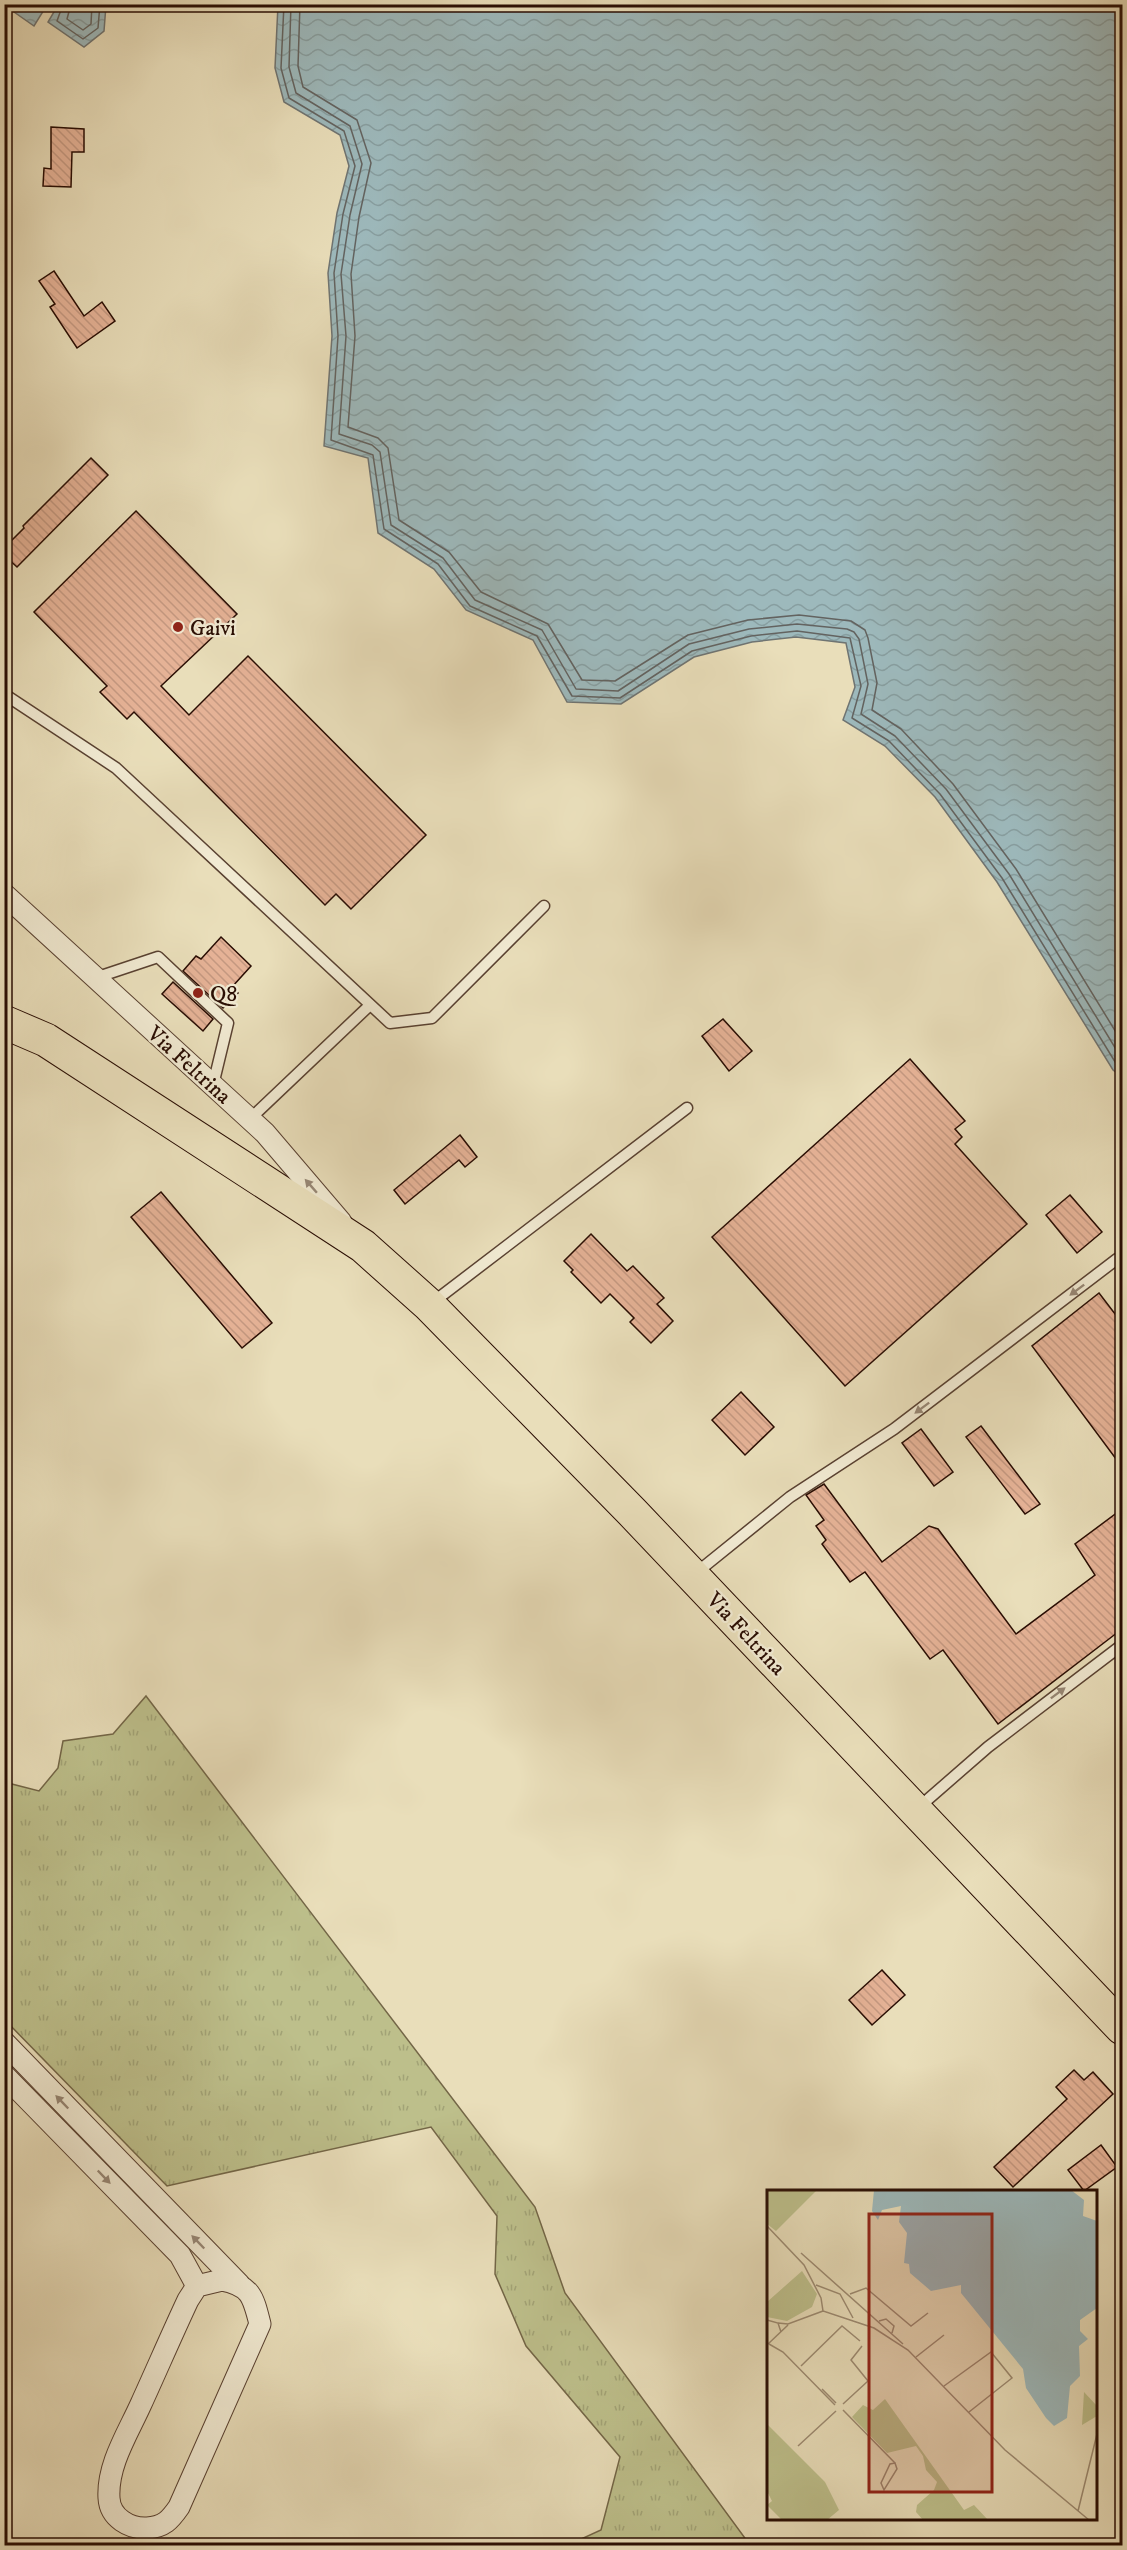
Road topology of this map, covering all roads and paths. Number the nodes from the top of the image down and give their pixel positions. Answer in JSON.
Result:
{"nodes":[{"id":1,"x":4,"y":694,"type":"edge"},
{"id":2,"x":4,"y":894,"type":"edge"},
{"id":3,"x":544,"y":906,"type":"dead end"},
{"id":4,"x":96,"y":978,"type":"junction"},
{"id":5,"x":370,"y":1005,"type":"junction"},
{"id":6,"x":4,"y":1022,"type":"edge"},
{"id":7,"x":213,"y":1086,"type":"junction"},
{"id":8,"x":687,"y":1108,"type":"dead end"},
{"id":9,"x":250,"y":1119,"type":"junction"},
{"id":10,"x":363,"y":1246,"type":"junction"},
{"id":11,"x":1122,"y":1266,"type":"edge"},
{"id":12,"x":429,"y":1305,"type":"junction"},
{"id":13,"x":693,"y":1576,"type":"junction"},
{"id":14,"x":1122,"y":1645,"type":"edge"},
{"id":15,"x":915,"y":1811,"type":"junction"},
{"id":16,"x":1122,"y":2028,"type":"edge"},
{"id":17,"x":4,"y":2042,"type":"edge"},
{"id":18,"x":4,"y":2075,"type":"edge"},
{"id":19,"x":239,"y":2284,"type":"junction"},
{"id":20,"x":197,"y":2286,"type":"junction"}],
"edges":[{"from":1,"to":5,"type":"lane"},
{"from":2,"to":4,"type":"street","name":"Via Feltrina"},
{"from":3,"to":5,"type":"lane"},
{"from":4,"to":7,"type":"street","name":"Via Feltrina"},
{"from":4,"to":7,"type":"lane"},
{"from":5,"to":9,"type":"lane"},
{"from":6,"to":10,"type":"main road","name":"Via Feltrina"},
{"from":7,"to":9,"type":"street","name":"Via Feltrina"},
{"from":8,"to":12,"type":"lane"},
{"from":10,"to":9,"type":"street","name":"Via Feltrina","one_way":true},
{"from":10,"to":12,"type":"main road","name":"Via Feltrina"},
{"from":11,"to":13,"type":"lane","one_way":true},
{"from":12,"to":13,"type":"main road","name":"Via Feltrina"},
{"from":13,"to":15,"type":"main road","name":"Via Feltrina"},
{"from":15,"to":14,"type":"lane","one_way":true},
{"from":15,"to":16,"type":"main road","name":"Via Feltrina"},
{"from":19,"to":17,"type":"street","one_way":true},
{"from":18,"to":20,"type":"street","one_way":true},
{"from":19,"to":20,"type":"street"},
{"from":19,"to":20,"type":"street"}]}
